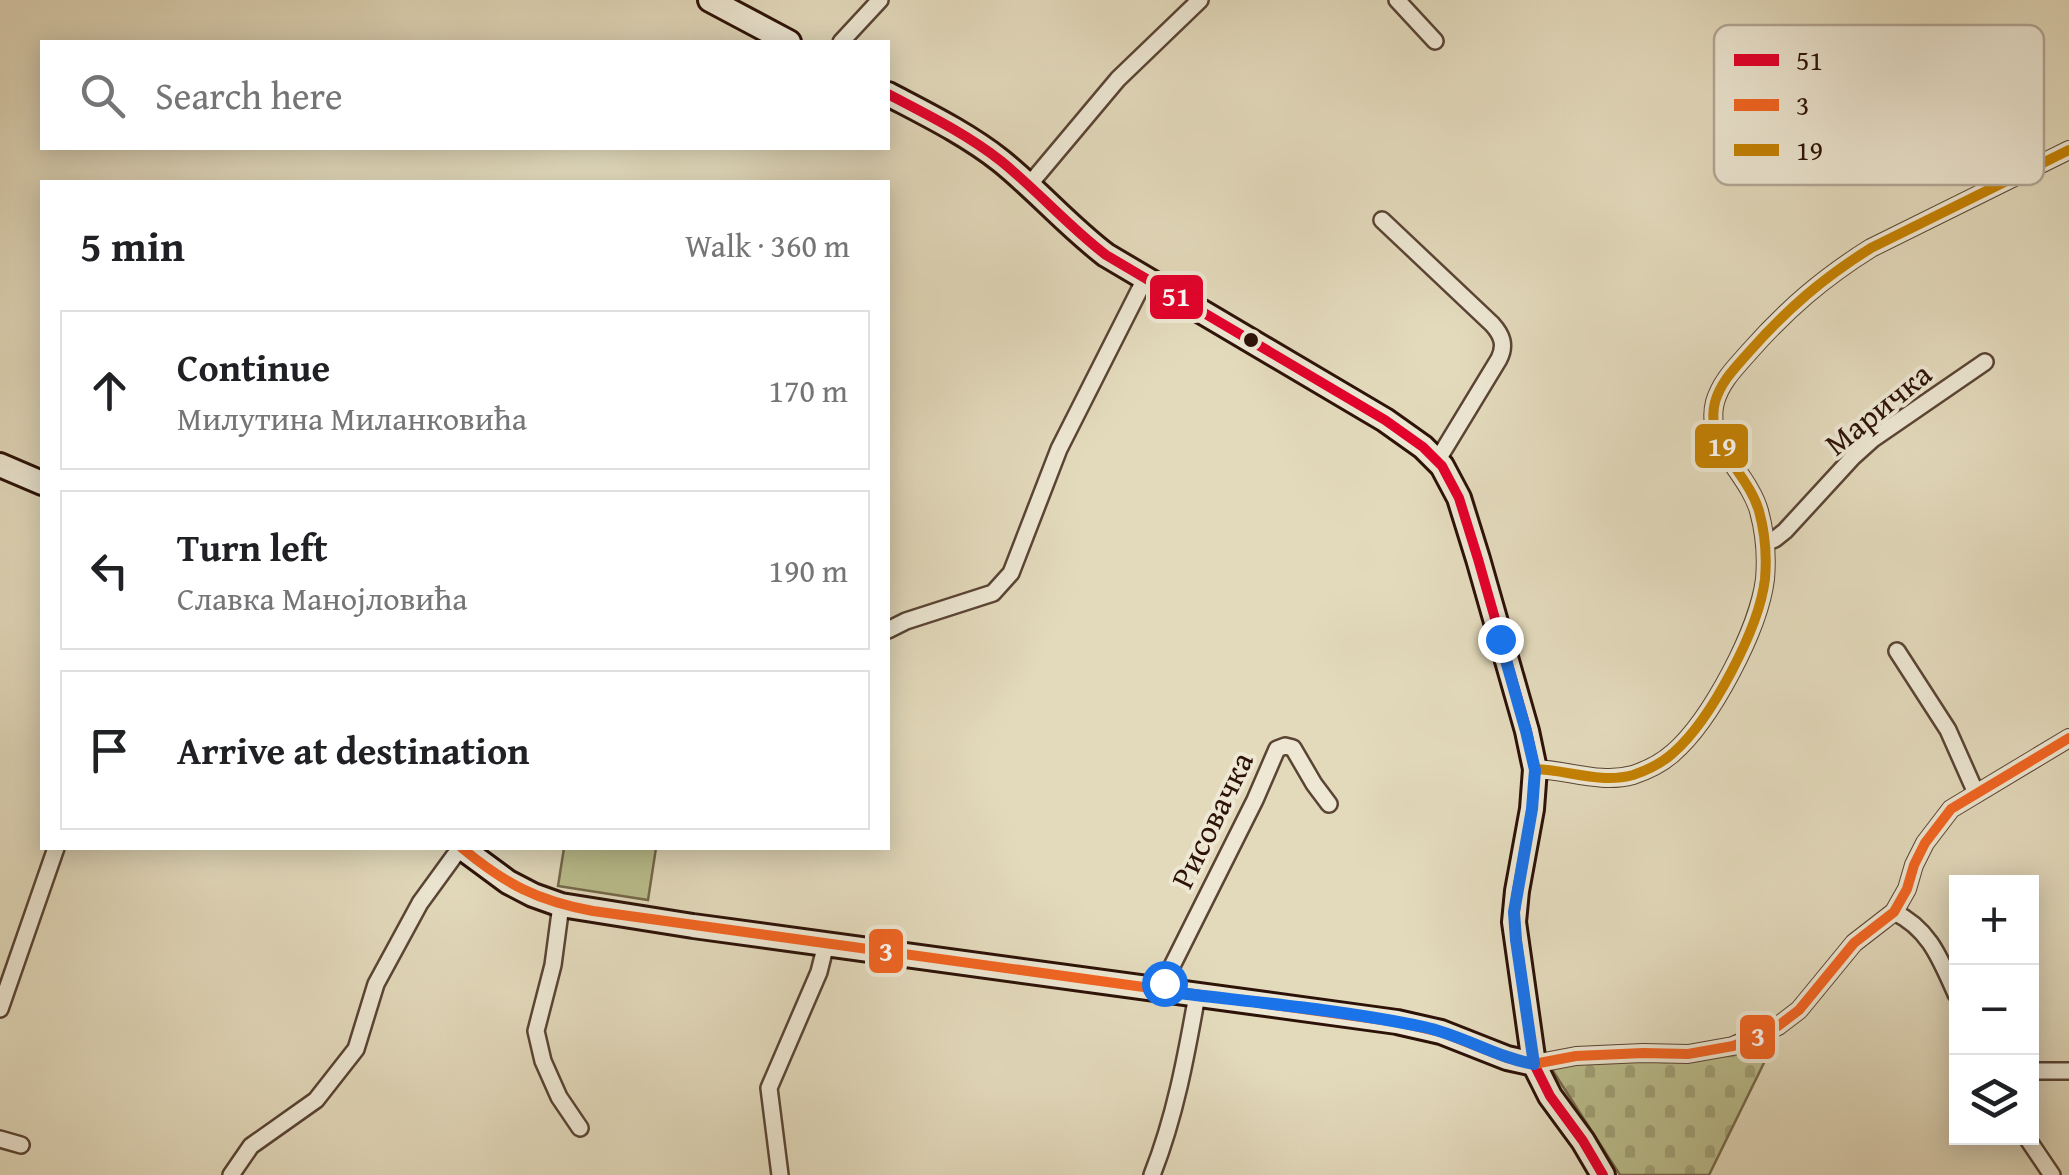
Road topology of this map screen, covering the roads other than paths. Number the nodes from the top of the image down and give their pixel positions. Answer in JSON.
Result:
{"nodes":[{"id":1,"x":880,"y":0,"type":"edge"},
{"id":2,"x":1200,"y":0,"type":"edge"},
{"id":3,"x":1397,"y":0,"type":"edge"},
{"id":4,"x":714,"y":1,"type":"edge"},
{"id":5,"x":786,"y":40,"type":"edge"},
{"id":6,"x":843,"y":40,"type":"edge"},
{"id":7,"x":1435,"y":41,"type":"dead end"},
{"id":8,"x":890,"y":95,"type":"edge"},
{"id":9,"x":2069,"y":150,"type":"edge"},
{"id":10,"x":2044,"y":162,"type":"edge"},
{"id":11,"x":1029,"y":185,"type":"junction"},
{"id":12,"x":1998,"y":185,"type":"edge"},
{"id":13,"x":1382,"y":220,"type":"dead end"},
{"id":14,"x":1144,"y":279,"type":"junction"},
{"id":15,"x":1985,"y":362,"type":"dead end"},
{"id":16,"x":1438,"y":461,"type":"junction"},
{"id":17,"x":0,"y":465,"type":"edge"},
{"id":18,"x":40,"y":482,"type":"edge"},
{"id":19,"x":1765,"y":543,"type":"junction"},
{"id":20,"x":890,"y":629,"type":"edge"},
{"id":21,"x":1896,"y":651,"type":"dead end"},
{"id":22,"x":2069,"y":738,"type":"edge"},
{"id":23,"x":1535,"y":770,"type":"junction"},
{"id":24,"x":1976,"y":794,"type":"junction"},
{"id":25,"x":1329,"y":804,"type":"dead end"},
{"id":26,"x":55,"y":850,"type":"edge"},
{"id":27,"x":460,"y":850,"type":"edge"},
{"id":28,"x":464,"y":850,"type":"edge"},
{"id":29,"x":561,"y":905,"type":"junction"},
{"id":30,"x":1894,"y":912,"type":"junction"},
{"id":31,"x":826,"y":944,"type":"junction"},
{"id":32,"x":1949,"y":978,"type":"edge"},
{"id":33,"x":1162,"y":991,"type":"junction"},
{"id":34,"x":1197,"y":995,"type":"junction"},
{"id":35,"x":0,"y":1009,"type":"edge"},
{"id":36,"x":1534,"y":1064,"type":"junction"},
{"id":37,"x":2039,"y":1071,"type":"edge"},
{"id":38,"x":2069,"y":1071,"type":"edge"},
{"id":39,"x":580,"y":1128,"type":"dead end"},
{"id":40,"x":0,"y":1139,"type":"edge"},
{"id":41,"x":2031,"y":1145,"type":"edge"},
{"id":42,"x":21,"y":1146,"type":"dead end"},
{"id":43,"x":231,"y":1175,"type":"edge"},
{"id":44,"x":780,"y":1175,"type":"edge"},
{"id":45,"x":1152,"y":1175,"type":"edge"},
{"id":46,"x":1603,"y":1175,"type":"edge"},
{"id":47,"x":2052,"y":1175,"type":"edge"}],
"edges":[{"from":1,"to":6,"type":"street"},
{"from":2,"to":11,"type":"street"},
{"from":3,"to":7,"type":"street"},
{"from":4,"to":5,"type":"main road"},
{"from":8,"to":11,"type":"main road"},
{"from":9,"to":10,"type":"street"},
{"from":11,"to":14,"type":"main road"},
{"from":12,"to":19,"type":"street"},
{"from":13,"to":16,"type":"street"},
{"from":14,"to":16,"type":"main road"},
{"from":14,"to":20,"type":"street"},
{"from":15,"to":19,"type":"street","name":"Маричка"},
{"from":16,"to":23,"type":"main road"},
{"from":17,"to":18,"type":"main road"},
{"from":19,"to":23,"type":"street"},
{"from":21,"to":24,"type":"street"},
{"from":22,"to":24,"type":"street"},
{"from":23,"to":36,"type":"main road"},
{"from":24,"to":30,"type":"street"},
{"from":25,"to":33,"type":"street","name":"Рисовачка"},
{"from":26,"to":35,"type":"street"},
{"from":27,"to":43,"type":"street"},
{"from":28,"to":29,"type":"main road"},
{"from":29,"to":31,"type":"main road"},
{"from":29,"to":39,"type":"street"},
{"from":30,"to":32,"type":"street"},
{"from":30,"to":36,"type":"street"},
{"from":31,"to":33,"type":"main road"},
{"from":31,"to":44,"type":"street"},
{"from":33,"to":34,"type":"main road"},
{"from":34,"to":36,"type":"main road"},
{"from":34,"to":45,"type":"street"},
{"from":36,"to":46,"type":"main road"},
{"from":37,"to":38,"type":"street"},
{"from":40,"to":42,"type":"street"},
{"from":41,"to":47,"type":"street"}]}
